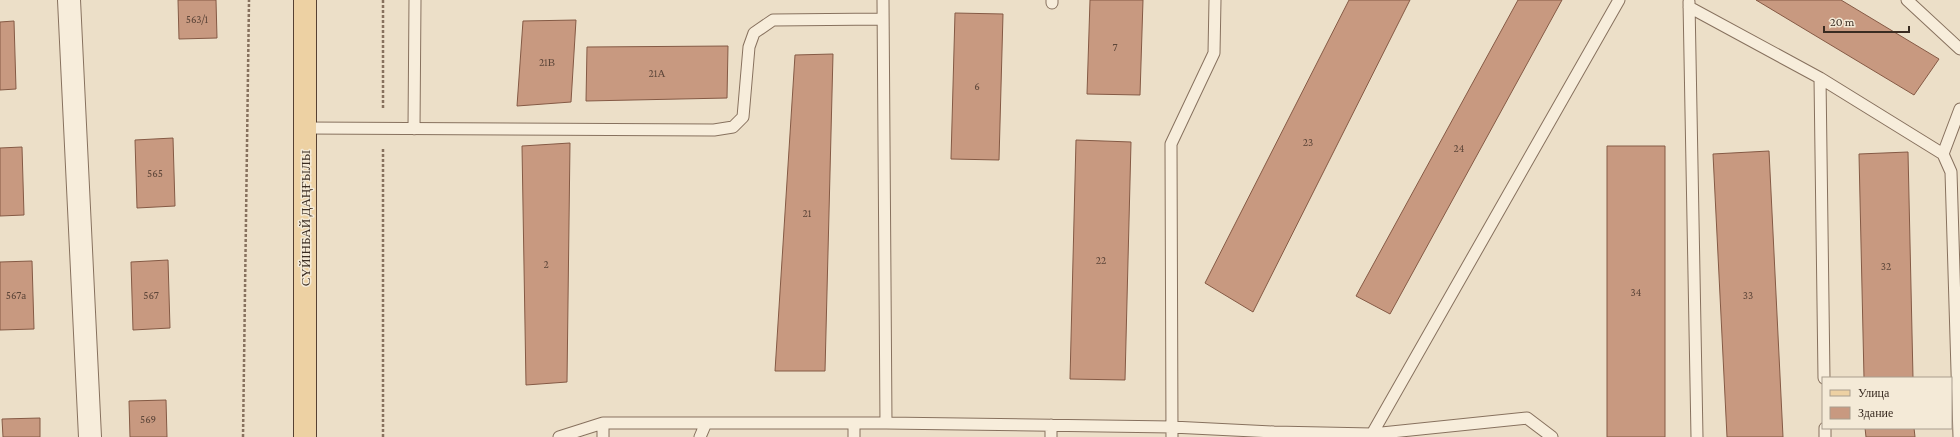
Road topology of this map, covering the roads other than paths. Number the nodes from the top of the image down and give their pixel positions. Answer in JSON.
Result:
{"nodes":[{"id":1,"x":69,"y":0,"type":"edge"},
{"id":2,"x":305,"y":0,"type":"edge"},
{"id":3,"x":415,"y":0,"type":"edge"},
{"id":4,"x":883,"y":0,"type":"edge"},
{"id":5,"x":1215,"y":0,"type":"edge"},
{"id":6,"x":1619,"y":0,"type":"edge"},
{"id":7,"x":1907,"y":0,"type":"edge"},
{"id":8,"x":1689,"y":4,"type":"edge"},
{"id":9,"x":883,"y":19,"type":"junction"},
{"id":10,"x":1960,"y":49,"type":"edge"},
{"id":11,"x":1820,"y":78,"type":"junction"},
{"id":12,"x":1960,"y":109,"type":"edge"},
{"id":13,"x":305,"y":128,"type":"junction"},
{"id":14,"x":414,"y":129,"type":"junction"},
{"id":15,"x":1943,"y":154,"type":"junction"},
{"id":16,"x":1824,"y":377,"type":"edge"},
{"id":17,"x":603,"y":423,"type":"junction"},
{"id":18,"x":706,"y":423,"type":"junction"},
{"id":19,"x":854,"y":423,"type":"junction"},
{"id":20,"x":886,"y":423,"type":"junction"},
{"id":21,"x":1051,"y":425,"type":"junction"},
{"id":22,"x":1172,"y":432,"type":"edge"},
{"id":23,"x":1372,"y":434,"type":"junction"},
{"id":24,"x":1274,"y":435,"type":"edge"},
{"id":25,"x":90,"y":437,"type":"edge"},
{"id":26,"x":305,"y":437,"type":"edge"},
{"id":27,"x":559,"y":437,"type":"edge"},
{"id":28,"x":603,"y":437,"type":"edge"},
{"id":29,"x":700,"y":437,"type":"edge"},
{"id":30,"x":854,"y":437,"type":"edge"},
{"id":31,"x":1051,"y":437,"type":"edge"},
{"id":32,"x":1552,"y":437,"type":"edge"},
{"id":33,"x":1697,"y":437,"type":"edge"},
{"id":34,"x":1959,"y":437,"type":"edge"}],
"edges":[{"from":1,"to":25,"type":"street"},
{"from":2,"to":13,"type":"main road","name":"СҮЙІНБАЙ ДАҢҒЫЛЫ"},
{"from":3,"to":14,"type":"lane"},
{"from":4,"to":9,"type":"lane"},
{"from":5,"to":22,"type":"lane"},
{"from":6,"to":23,"type":"lane"},
{"from":7,"to":10,"type":"lane"},
{"from":8,"to":11,"type":"lane"},
{"from":8,"to":33,"type":"lane"},
{"from":9,"to":14,"type":"lane"},
{"from":9,"to":20,"type":"lane"},
{"from":11,"to":15,"type":"lane"},
{"from":11,"to":16,"type":"lane"},
{"from":12,"to":15,"type":"lane"},
{"from":13,"to":14,"type":"lane"},
{"from":13,"to":26,"type":"main road","name":"СҮЙІНБАЙ ДАҢҒЫЛЫ"},
{"from":15,"to":34,"type":"lane"},
{"from":17,"to":18,"type":"lane"},
{"from":17,"to":27,"type":"lane"},
{"from":17,"to":28,"type":"lane"},
{"from":18,"to":19,"type":"lane"},
{"from":18,"to":29,"type":"lane"},
{"from":19,"to":20,"type":"lane"},
{"from":19,"to":30,"type":"lane"},
{"from":20,"to":21,"type":"lane"},
{"from":21,"to":22,"type":"lane"},
{"from":21,"to":31,"type":"lane"},
{"from":22,"to":24,"type":"lane"},
{"from":23,"to":24,"type":"lane"},
{"from":23,"to":32,"type":"lane"}]}
